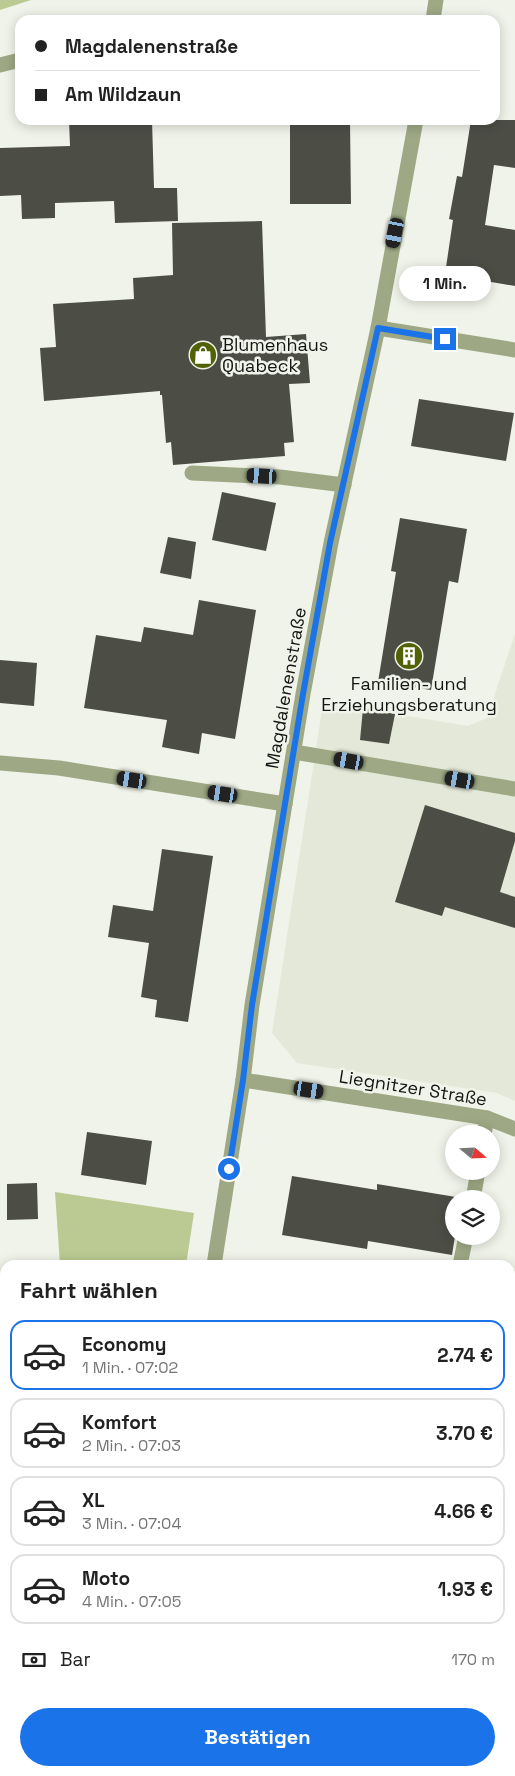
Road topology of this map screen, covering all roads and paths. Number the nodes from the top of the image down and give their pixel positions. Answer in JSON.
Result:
{"nodes":[{"id":1,"x":436,"y":0,"type":"edge"},
{"id":2,"x":434,"y":15,"type":"edge"},
{"id":3,"x":15,"y":61,"type":"edge"},
{"id":4,"x":0,"y":65,"type":"edge"},
{"id":5,"x":415,"y":125,"type":"edge"},
{"id":6,"x":378,"y":328,"type":"junction"},
{"id":7,"x":515,"y":350,"type":"edge"},
{"id":8,"x":192,"y":472,"type":"dead end"},
{"id":9,"x":344,"y":486,"type":"junction"},
{"id":10,"x":294,"y":752,"type":"junction"},
{"id":11,"x":0,"y":763,"type":"edge"},
{"id":12,"x":515,"y":789,"type":"edge"},
{"id":13,"x":285,"y":804,"type":"junction"},
{"id":14,"x":243,"y":1080,"type":"junction"},
{"id":15,"x":487,"y":1118,"type":"junction"},
{"id":16,"x":486,"y":1125,"type":"edge"},
{"id":17,"x":515,"y":1129,"type":"edge"},
{"id":18,"x":464,"y":1245,"type":"edge"},
{"id":19,"x":215,"y":1260,"type":"edge"},
{"id":20,"x":461,"y":1260,"type":"edge"}],
"edges":[{"from":1,"to":2,"type":"street"},
{"from":3,"to":4,"type":"street"},
{"from":5,"to":6,"type":"street","name":"Magdalenenstraße"},
{"from":6,"to":7,"type":"street"},
{"from":6,"to":9,"type":"street","name":"Magdalenenstraße"},
{"from":8,"to":9,"type":"street"},
{"from":9,"to":10,"type":"street","name":"Magdalenenstraße"},
{"from":10,"to":12,"type":"street"},
{"from":10,"to":13,"type":"street","name":"Magdalenenstraße"},
{"from":11,"to":13,"type":"street"},
{"from":13,"to":14,"type":"street","name":"Magdalenenstraße"},
{"from":14,"to":15,"type":"street","name":"Liegnitzer Straße"},
{"from":14,"to":19,"type":"street","name":"Magdalenenstraße"},
{"from":15,"to":16,"type":"street"},
{"from":15,"to":17,"type":"street","name":"Liegnitzer Straße"},
{"from":18,"to":20,"type":"street"}]}
